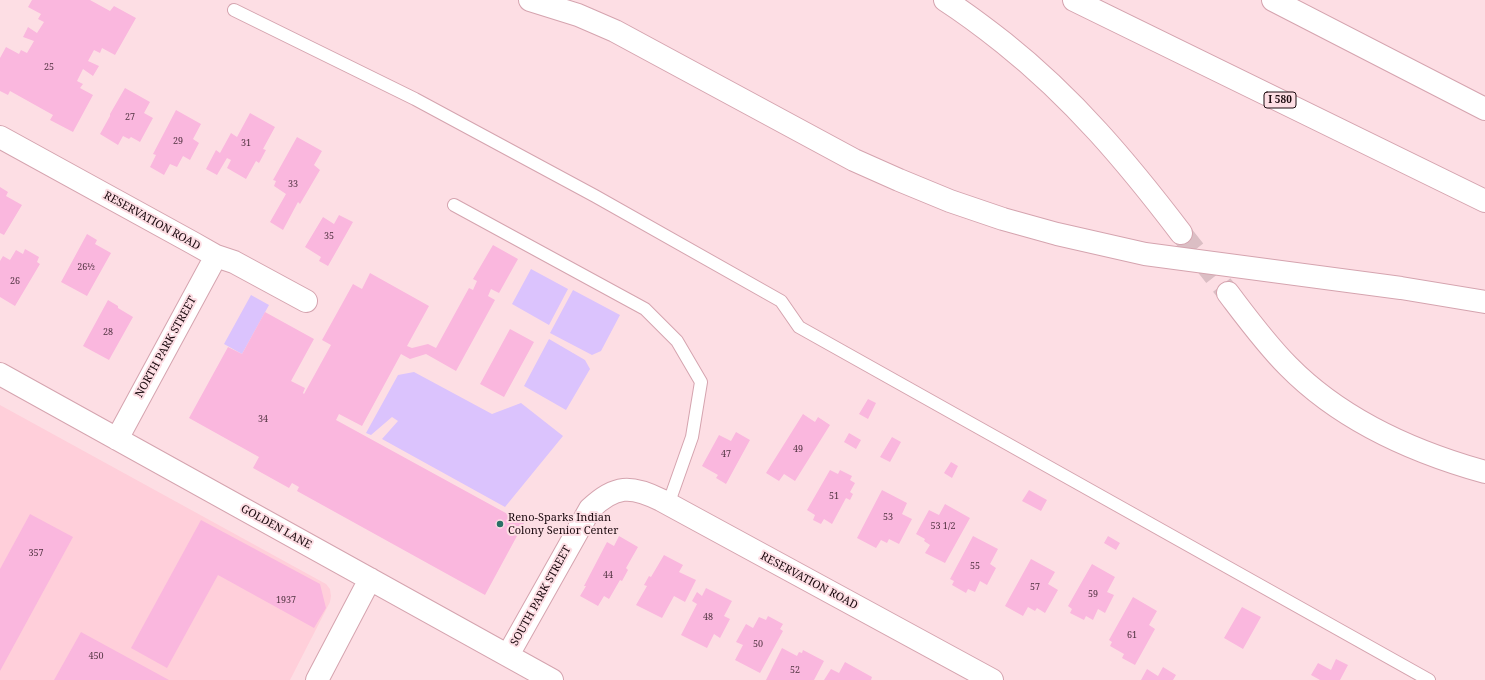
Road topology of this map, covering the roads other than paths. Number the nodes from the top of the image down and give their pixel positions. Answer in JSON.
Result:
{"nodes":[{"id":1,"x":530,"y":0,"type":"edge"},
{"id":2,"x":945,"y":0,"type":"edge"},
{"id":3,"x":1074,"y":0,"type":"edge"},
{"id":4,"x":1273,"y":0,"type":"edge"},
{"id":5,"x":234,"y":10,"type":"dead end"},
{"id":6,"x":1485,"y":109,"type":"edge"},
{"id":7,"x":0,"y":137,"type":"edge"},
{"id":8,"x":1485,"y":201,"type":"edge"},
{"id":9,"x":454,"y":205,"type":"dead end"},
{"id":10,"x":1181,"y":233,"type":"tunnel mouth"},
{"id":11,"x":216,"y":256,"type":"junction"},
{"id":12,"x":1228,"y":294,"type":"tunnel mouth"},
{"id":13,"x":306,"y":301,"type":"dead end"},
{"id":14,"x":1485,"y":302,"type":"edge"},
{"id":15,"x":0,"y":374,"type":"edge"},
{"id":16,"x":117,"y":439,"type":"junction"},
{"id":17,"x":1485,"y":472,"type":"edge"},
{"id":18,"x":624,"y":489,"type":"joint"},
{"id":19,"x":668,"y":505,"type":"junction"},
{"id":20,"x":370,"y":579,"type":"junction"},
{"id":21,"x":508,"y":655,"type":"junction"},
{"id":22,"x":317,"y":680,"type":"edge"},
{"id":23,"x":552,"y":680,"type":"edge"},
{"id":24,"x":992,"y":680,"type":"edge"},
{"id":25,"x":1429,"y":680,"type":"edge"}],
"edges":[{"from":1,"to":14,"type":"main road"},
{"from":2,"to":10,"type":"main road"},
{"from":3,"to":8,"type":"main road","number":"I 580"},
{"from":4,"to":6,"type":"main road"},
{"from":5,"to":25,"type":"lane"},
{"from":7,"to":11,"type":"main road","name":"RESERVATION ROAD"},
{"from":9,"to":19,"type":"lane"},
{"from":11,"to":13,"type":"main road","name":"RESERVATION ROAD"},
{"from":11,"to":16,"type":"main road","name":"NORTH PARK STREET"},
{"from":12,"to":17,"type":"main road"},
{"from":15,"to":16,"type":"main road","name":"GOLDEN LANE"},
{"from":16,"to":20,"type":"main road","name":"GOLDEN LANE"},
{"from":18,"to":19,"type":"main road","name":"RESERVATION ROAD"},
{"from":18,"to":21,"type":"main road","name":"SOUTH PARK STREET"},
{"from":19,"to":24,"type":"main road","name":"RESERVATION ROAD"},
{"from":20,"to":21,"type":"main road","name":"GOLDEN LANE"},
{"from":20,"to":22,"type":"main road"},
{"from":21,"to":23,"type":"main road","name":"GOLDEN LANE"}]}
